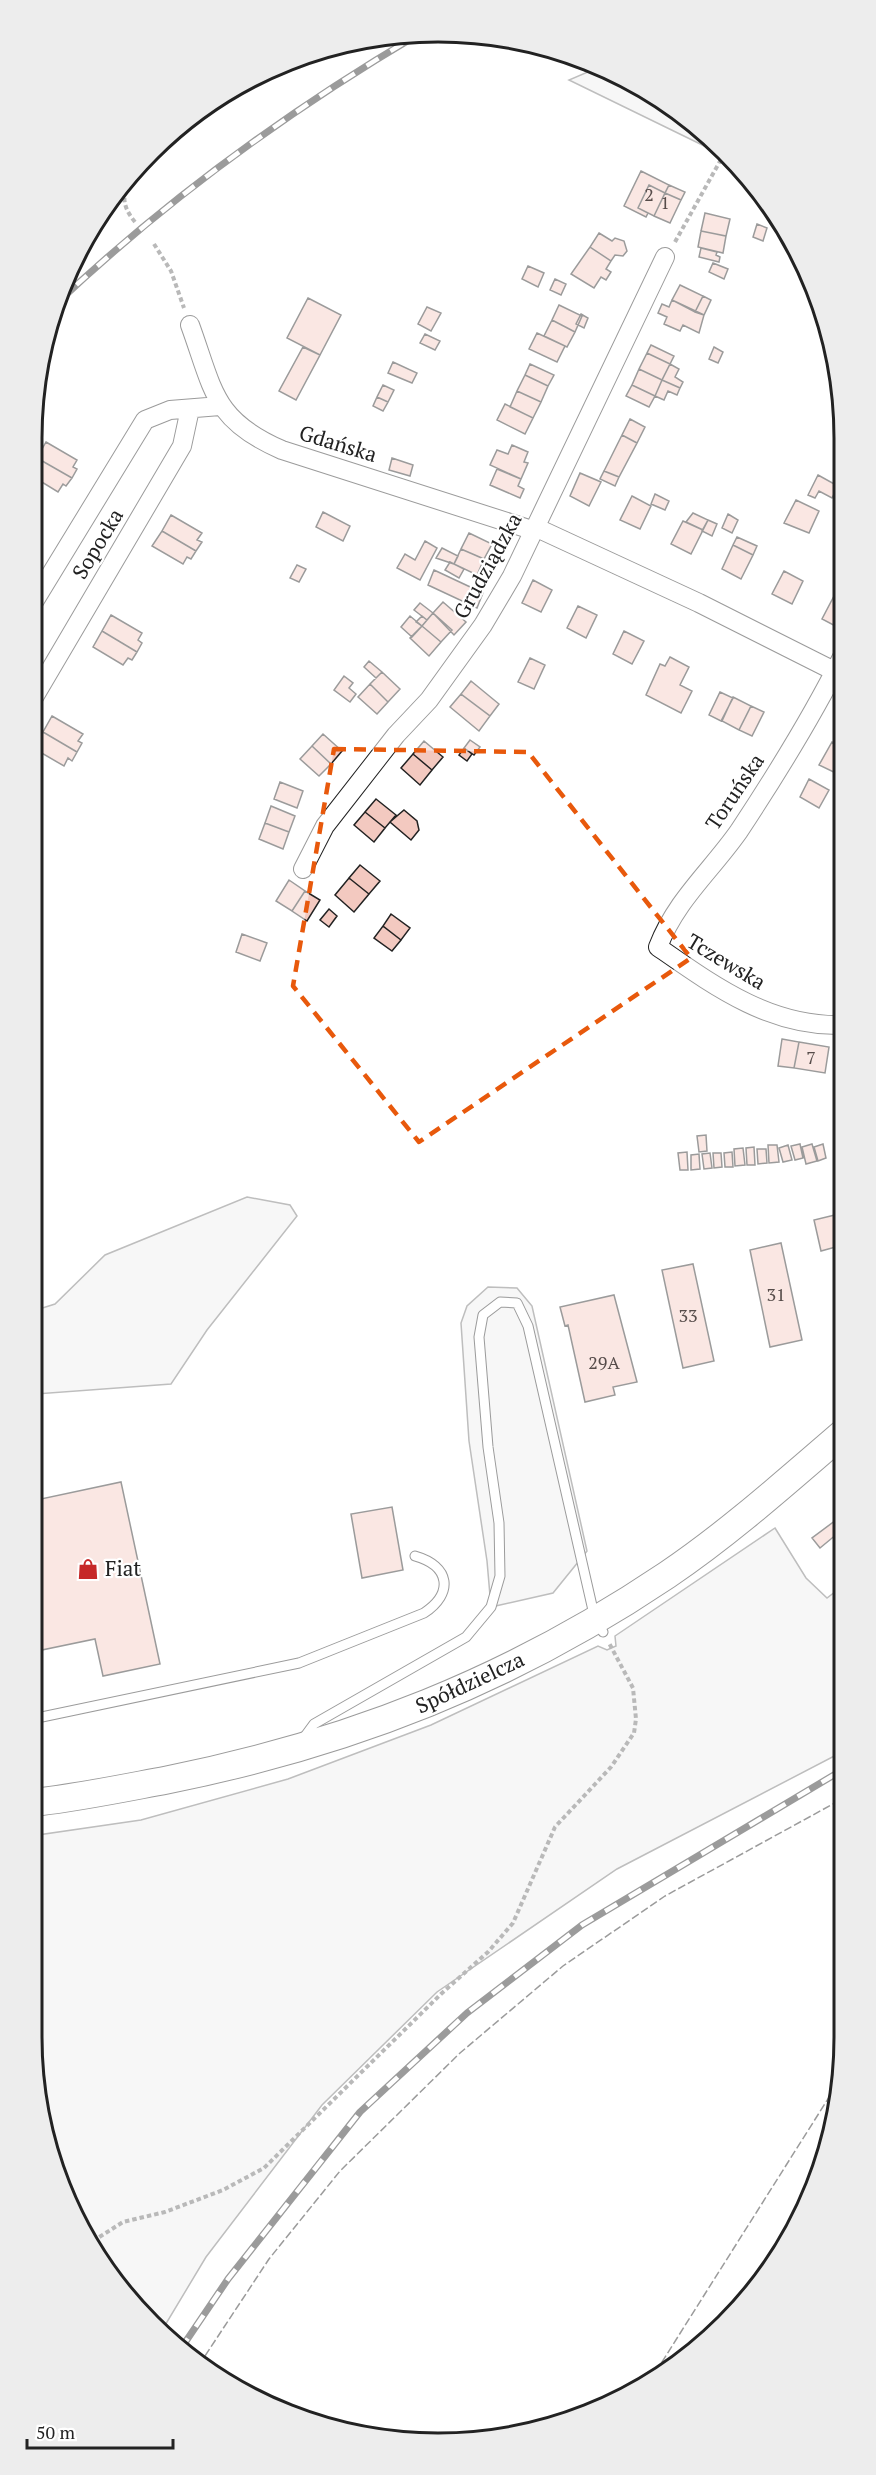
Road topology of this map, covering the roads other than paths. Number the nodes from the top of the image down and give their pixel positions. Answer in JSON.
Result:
{"nodes":[{"id":1,"x":665,"y":257,"type":"road end"},
{"id":2,"x":190,"y":326,"type":"road end"},
{"id":3,"x":220,"y":406,"type":"junction"},
{"id":4,"x":190,"y":409,"type":"junction"},
{"id":5,"x":536,"y":529,"type":"junction"},
{"id":6,"x":42,"y":587,"type":"edge"},
{"id":7,"x":834,"y":665,"type":"edge"},
{"id":8,"x":834,"y":675,"type":"edge"},
{"id":9,"x":42,"y":684,"type":"edge"},
{"id":10,"x":303,"y":868,"type":"dead end"},
{"id":11,"x":658,"y":947,"type":"joint"},
{"id":12,"x":834,"y":1025,"type":"edge"},
{"id":13,"x":834,"y":1441,"type":"edge"},
{"id":14,"x":415,"y":1556,"type":"dead end"},
{"id":15,"x":599,"y":1626,"type":"junction"},
{"id":16,"x":42,"y":1717,"type":"edge"},
{"id":17,"x":294,"y":1750,"type":"junction"},
{"id":18,"x":42,"y":1801,"type":"edge"}],
"edges":[{"from":1,"to":5,"type":"street","name":"Grudziądzka"},
{"from":2,"to":3,"type":"street","name":"Gdańska"},
{"from":3,"to":4,"type":"street","name":"Sopocka"},
{"from":3,"to":5,"type":"street","name":"Gdańska"},
{"from":4,"to":6,"type":"street","name":"Sopocka"},
{"from":4,"to":9,"type":"street","name":"Sopocka"},
{"from":5,"to":7,"type":"street","name":"Gdańska"},
{"from":5,"to":10,"type":"street","name":"Grudziądzka"},
{"from":8,"to":11,"type":"street","name":"Toruńska"},
{"from":11,"to":12,"type":"street","name":"Tczewska"},
{"from":13,"to":15,"type":"main road","name":"Spółdzielcza"},
{"from":14,"to":16,"type":"lane"},
{"from":15,"to":17,"type":"main road","name":"Spółdzielcza"},
{"from":15,"to":17,"type":"lane"},
{"from":17,"to":18,"type":"main road","name":"Spółdzielcza"}]}
